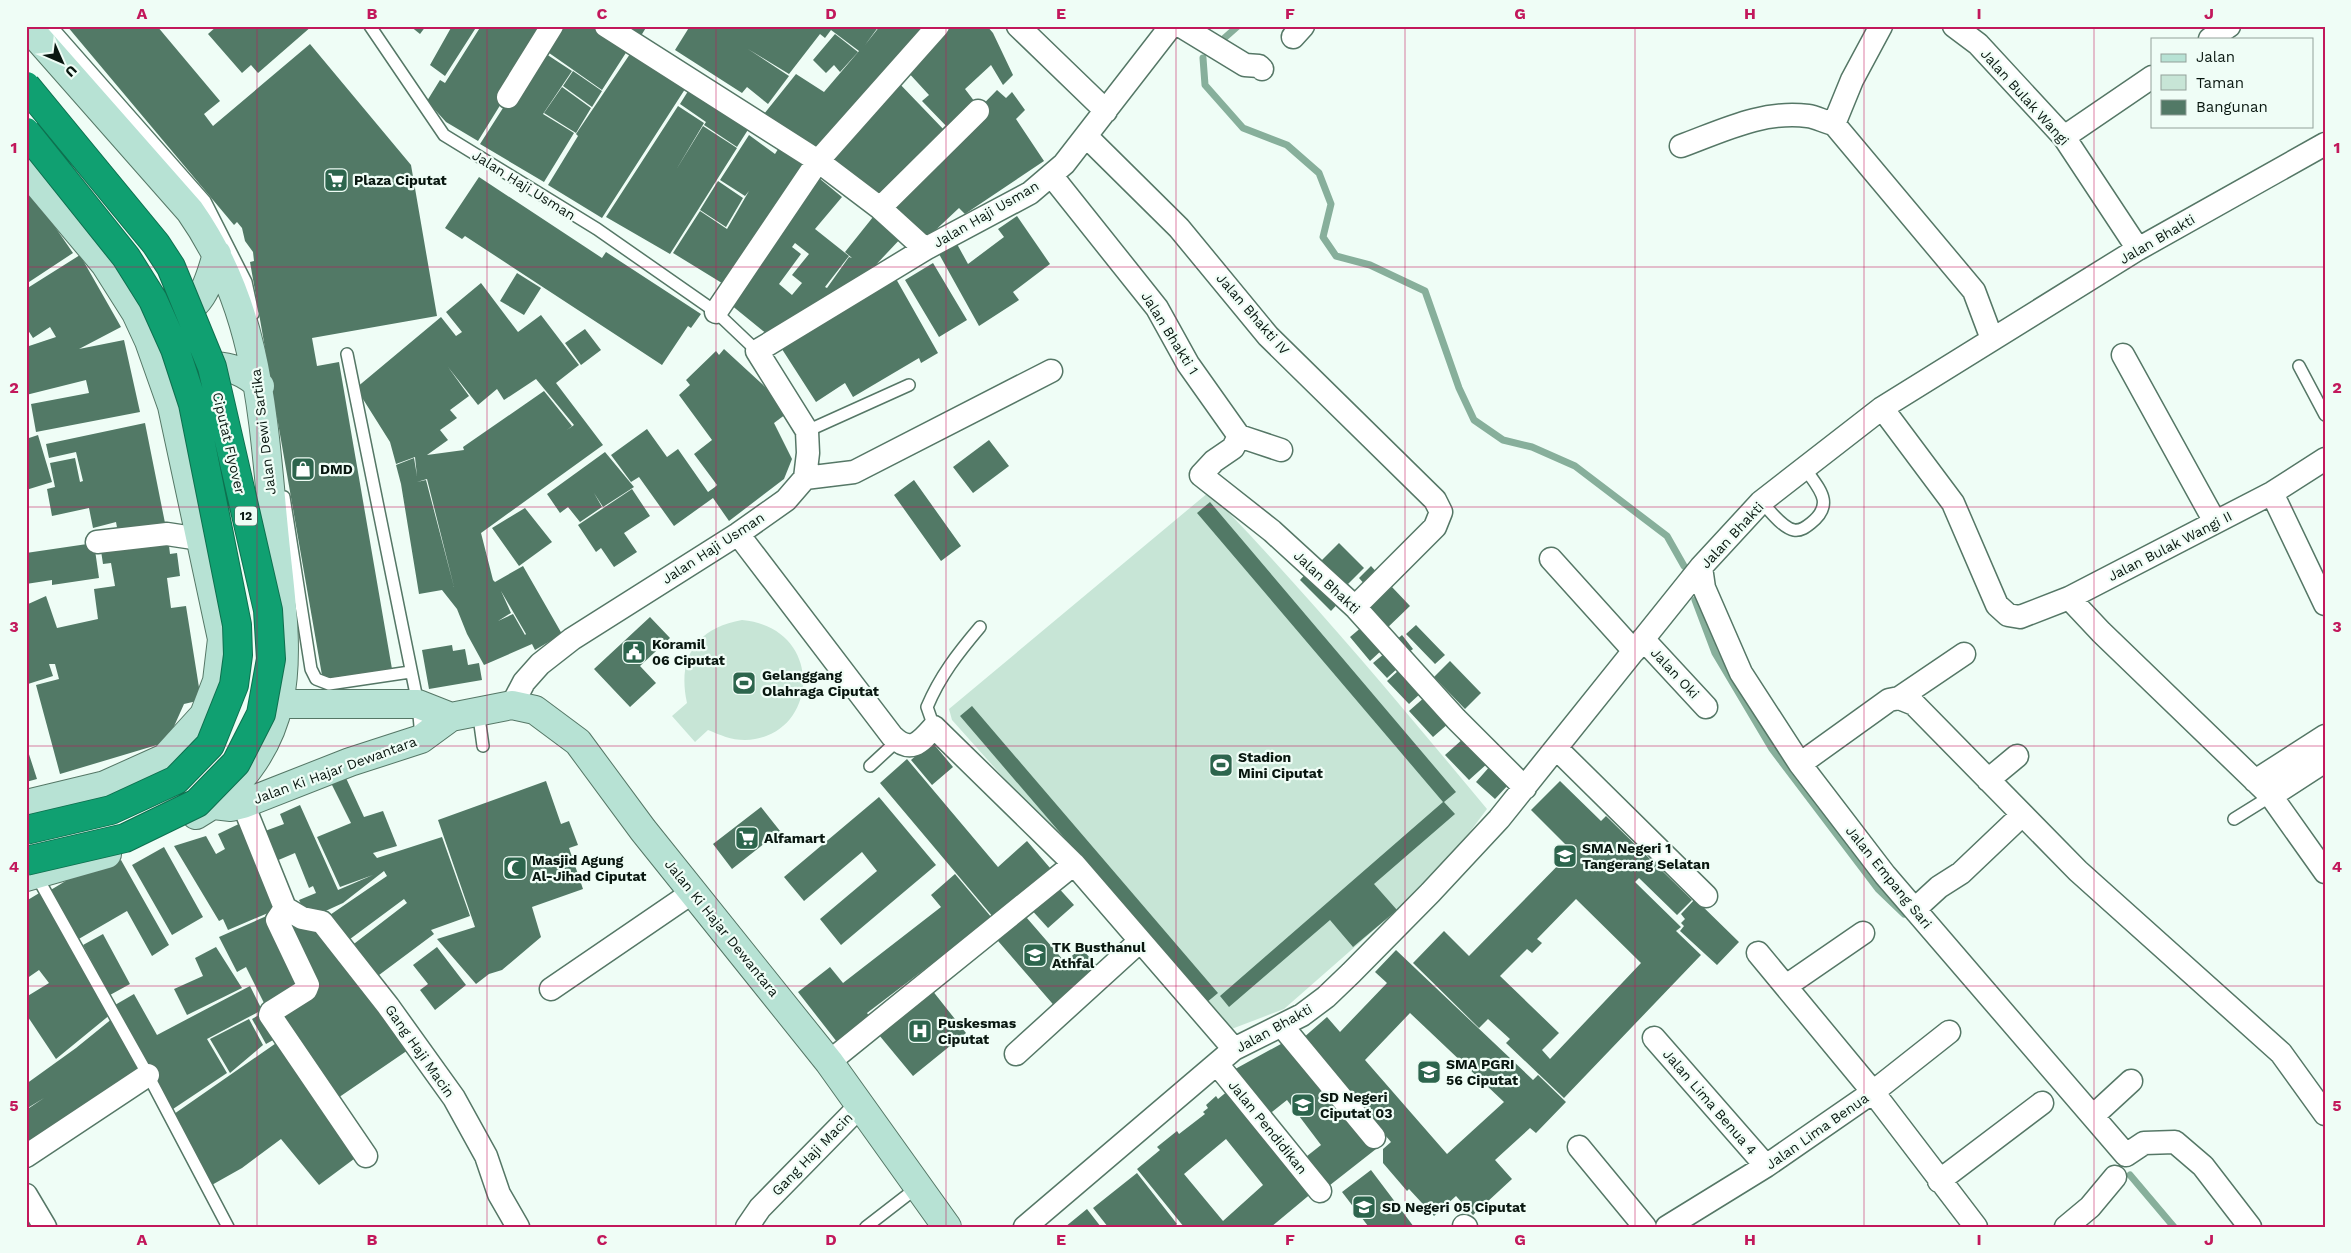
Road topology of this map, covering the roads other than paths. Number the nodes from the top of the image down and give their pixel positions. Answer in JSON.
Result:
{"nodes":[{"id":1,"x":27,"y":26,"type":"edge"},
{"id":2,"x":51,"y":26,"type":"edge"},
{"id":3,"x":370,"y":26,"type":"edge"},
{"id":4,"x":552,"y":26,"type":"edge"},
{"id":5,"x":606,"y":26,"type":"edge"},
{"id":6,"x":938,"y":26,"type":"edge"},
{"id":7,"x":1018,"y":26,"type":"edge"},
{"id":8,"x":1171,"y":26,"type":"edge"},
{"id":9,"x":1181,"y":26,"type":"edge"},
{"id":10,"x":1881,"y":26,"type":"edge"},
{"id":11,"x":1954,"y":26,"type":"edge"},
{"id":12,"x":2229,"y":26,"type":"edge"},
{"id":13,"x":2211,"y":38,"type":"edge"},
{"id":14,"x":1262,"y":69,"type":"dead end"},
{"id":15,"x":2151,"y":79,"type":"edge"},
{"id":16,"x":26,"y":86,"type":"edge"},
{"id":17,"x":508,"y":97,"type":"dead end"},
{"id":18,"x":978,"y":111,"type":"dead end"},
{"id":19,"x":1106,"y":111,"type":"junction"},
{"id":20,"x":1834,"y":124,"type":"junction"},
{"id":21,"x":26,"y":132,"type":"edge"},
{"id":22,"x":1086,"y":136,"type":"junction"},
{"id":23,"x":2064,"y":138,"type":"junction"},
{"id":24,"x":2325,"y":144,"type":"edge"},
{"id":25,"x":1681,"y":146,"type":"dead end"},
{"id":26,"x":818,"y":161,"type":"junction"},
{"id":27,"x":26,"y":170,"type":"edge"},
{"id":28,"x":1051,"y":175,"type":"junction"},
{"id":29,"x":880,"y":208,"type":"junction"},
{"id":30,"x":202,"y":214,"type":"junction"},
{"id":31,"x":2138,"y":248,"type":"junction"},
{"id":32,"x":925,"y":249,"type":"junction"},
{"id":33,"x":217,"y":254,"type":"junction"},
{"id":34,"x":716,"y":312,"type":"junction"},
{"id":35,"x":136,"y":313,"type":"junction"},
{"id":36,"x":1992,"y":339,"type":"junction"},
{"id":37,"x":757,"y":351,"type":"junction"},
{"id":38,"x":347,"y":354,"type":"dead end"},
{"id":39,"x":2123,"y":355,"type":"dead end"},
{"id":40,"x":2299,"y":366,"type":"dead end"},
{"id":41,"x":1051,"y":371,"type":"dead end"},
{"id":42,"x":909,"y":385,"type":"dead end"},
{"id":43,"x":260,"y":386,"type":"junction"},
{"id":44,"x":172,"y":406,"type":"junction"},
{"id":45,"x":1882,"y":408,"type":"junction"},
{"id":46,"x":2325,"y":415,"type":"edge"},
{"id":47,"x":807,"y":431,"type":"junction"},
{"id":48,"x":1239,"y":436,"type":"junction"},
{"id":49,"x":1281,"y":450,"type":"dead end"},
{"id":50,"x":2325,"y":459,"type":"edge"},
{"id":51,"x":1804,"y":467,"type":"junction"},
{"id":52,"x":805,"y":478,"type":"junction"},
{"id":53,"x":2272,"y":493,"type":"junction"},
{"id":54,"x":1761,"y":502,"type":"junction"},
{"id":55,"x":2215,"y":522,"type":"junction"},
{"id":56,"x":738,"y":534,"type":"junction"},
{"id":57,"x":200,"y":539,"type":"junction"},
{"id":58,"x":97,"y":542,"type":"dead end"},
{"id":59,"x":1551,"y":559,"type":"dead end"},
{"id":60,"x":1700,"y":567,"type":"junction"},
{"id":61,"x":2069,"y":598,"type":"junction"},
{"id":62,"x":2325,"y":604,"type":"edge"},
{"id":63,"x":1355,"y":607,"type":"junction"},
{"id":64,"x":980,"y":627,"type":"dead end"},
{"id":65,"x":1638,"y":645,"type":"junction"},
{"id":66,"x":1964,"y":654,"type":"dead end"},
{"id":67,"x":410,"y":672,"type":"junction"},
{"id":68,"x":1899,"y":698,"type":"junction"},
{"id":69,"x":279,"y":704,"type":"junction"},
{"id":70,"x":418,"y":704,"type":"junction"},
{"id":71,"x":512,"y":705,"type":"junction"},
{"id":72,"x":1706,"y":707,"type":"dead end"},
{"id":73,"x":478,"y":710,"type":"junction"},
{"id":74,"x":451,"y":716,"type":"junction"},
{"id":75,"x":934,"y":727,"type":"junction"},
{"id":76,"x":2325,"y":736,"type":"edge"},
{"id":77,"x":421,"y":739,"type":"junction"},
{"id":78,"x":897,"y":741,"type":"junction"},
{"id":79,"x":483,"y":746,"type":"dead end"},
{"id":80,"x":1556,"y":748,"type":"junction"},
{"id":81,"x":2017,"y":756,"type":"dead end"},
{"id":82,"x":2325,"y":760,"type":"edge"},
{"id":83,"x":1800,"y":764,"type":"junction"},
{"id":84,"x":870,"y":766,"type":"dead end"},
{"id":85,"x":1988,"y":780,"type":"junction"},
{"id":86,"x":1525,"y":788,"type":"junction"},
{"id":87,"x":2263,"y":789,"type":"junction"},
{"id":88,"x":26,"y":804,"type":"edge"},
{"id":89,"x":242,"y":804,"type":"junction"},
{"id":90,"x":214,"y":805,"type":"junction"},
{"id":91,"x":2022,"y":815,"type":"junction"},
{"id":92,"x":2234,"y":819,"type":"dead end"},
{"id":93,"x":26,"y":830,"type":"edge"},
{"id":94,"x":2322,"y":863,"type":"edge"},
{"id":95,"x":1074,"y":864,"type":"junction"},
{"id":96,"x":30,"y":871,"type":"edge"},
{"id":97,"x":692,"y":892,"type":"junction"},
{"id":98,"x":1706,"y":896,"type":"dead end"},
{"id":99,"x":285,"y":908,"type":"junction"},
{"id":100,"x":1915,"y":909,"type":"junction"},
{"id":101,"x":1862,"y":934,"type":"dead end"},
{"id":102,"x":1140,"y":941,"type":"junction"},
{"id":103,"x":1758,"y":953,"type":"dead end"},
{"id":104,"x":1786,"y":986,"type":"junction"},
{"id":105,"x":551,"y":989,"type":"dead end"},
{"id":106,"x":1282,"y":1026,"type":"junction"},
{"id":107,"x":1949,"y":1032,"type":"dead end"},
{"id":108,"x":1654,"y":1038,"type":"dead end"},
{"id":109,"x":1234,"y":1050,"type":"junction"},
{"id":110,"x":1016,"y":1054,"type":"dead end"},
{"id":111,"x":829,"y":1062,"type":"junction"},
{"id":112,"x":1217,"y":1064,"type":"junction"},
{"id":113,"x":148,"y":1075,"type":"junction"},
{"id":114,"x":2131,"y":1081,"type":"dead end"},
{"id":115,"x":1873,"y":1092,"type":"junction"},
{"id":116,"x":2042,"y":1103,"type":"dead end"},
{"id":117,"x":860,"y":1106,"type":"junction"},
{"id":118,"x":2325,"y":1114,"type":"edge"},
{"id":119,"x":2093,"y":1116,"type":"junction"},
{"id":120,"x":1374,"y":1137,"type":"dead end"},
{"id":121,"x":1579,"y":1147,"type":"dead end"},
{"id":122,"x":26,"y":1156,"type":"edge"},
{"id":123,"x":366,"y":1156,"type":"dead end"},
{"id":124,"x":1766,"y":1166,"type":"junction"},
{"id":125,"x":2114,"y":1177,"type":"dead end"},
{"id":126,"x":1939,"y":1181,"type":"junction"},
{"id":127,"x":918,"y":1186,"type":"junction"},
{"id":128,"x":1320,"y":1191,"type":"dead end"},
{"id":129,"x":26,"y":1195,"type":"edge"},
{"id":130,"x":1966,"y":1223,"type":"edge"},
{"id":131,"x":45,"y":1227,"type":"edge"},
{"id":132,"x":228,"y":1227,"type":"edge"},
{"id":133,"x":518,"y":1227,"type":"edge"},
{"id":134,"x":747,"y":1227,"type":"edge"},
{"id":135,"x":866,"y":1227,"type":"edge"},
{"id":136,"x":947,"y":1227,"type":"edge"},
{"id":137,"x":1025,"y":1227,"type":"edge"},
{"id":138,"x":1645,"y":1227,"type":"edge"},
{"id":139,"x":1667,"y":1227,"type":"edge"},
{"id":140,"x":2066,"y":1227,"type":"edge"},
{"id":141,"x":2250,"y":1227,"type":"edge"}],
"edges":[{"from":1,"to":30,"type":"main road","name":"Jalan Dewi Sartika"},
{"from":2,"to":30,"type":"lane"},
{"from":3,"to":34,"type":"lane","name":"Jalan Haji Usman"},
{"from":4,"to":17,"type":"street"},
{"from":5,"to":26,"type":"street"},
{"from":6,"to":26,"type":"street"},
{"from":7,"to":19,"type":"street"},
{"from":8,"to":19,"type":"street","name":"Jalan Haji Usman"},
{"from":9,"to":14,"type":"street"},
{"from":10,"to":20,"type":"street"},
{"from":11,"to":23,"type":"street","name":"Jalan Bulak Wangi"},
{"from":12,"to":13,"type":"street"},
{"from":15,"to":23,"type":"street"},
{"from":16,"to":96,"type":"highway","name":"Ciputat Flyover","number":"12","bridge":true},
{"from":18,"to":29,"type":"street"},
{"from":19,"to":22,"type":"street","name":"Jalan Haji Usman"},
{"from":20,"to":25,"type":"street"},
{"from":20,"to":36,"type":"street"},
{"from":21,"to":93,"type":"highway","name":"Ciputat Flyover","number":"12","bridge":true},
{"from":22,"to":28,"type":"street","name":"Jalan Haji Usman"},
{"from":22,"to":63,"type":"street","name":"Jalan Bhakti IV"},
{"from":23,"to":31,"type":"street","name":"Jalan Bulak Wangi"},
{"from":24,"to":31,"type":"street","name":"Jalan Bhakti"},
{"from":26,"to":29,"type":"street"},
{"from":26,"to":34,"type":"street"},
{"from":27,"to":35,"type":"main road"},
{"from":28,"to":32,"type":"street","name":"Jalan Haji Usman"},
{"from":28,"to":48,"type":"street","name":"Jalan Bhakti 1"},
{"from":29,"to":32,"type":"street"},
{"from":30,"to":33,"type":"main road","name":"Jalan Dewi Sartika"},
{"from":30,"to":67,"type":"lane"},
{"from":31,"to":36,"type":"street","name":"Jalan Bhakti"},
{"from":32,"to":37,"type":"street","name":"Jalan Haji Usman"},
{"from":33,"to":35,"type":"main road"},
{"from":33,"to":43,"type":"main road","name":"Jalan Dewi Sartika"},
{"from":34,"to":37,"type":"lane","name":"Jalan Haji Usman"},
{"from":35,"to":44,"type":"main road"},
{"from":36,"to":45,"type":"street","name":"Jalan Bhakti"},
{"from":37,"to":47,"type":"street","name":"Jalan Haji Usman"},
{"from":38,"to":67,"type":"lane"},
{"from":39,"to":55,"type":"street"},
{"from":40,"to":46,"type":"lane"},
{"from":41,"to":52,"type":"street"},
{"from":42,"to":47,"type":"lane"},
{"from":43,"to":44,"type":"main road"},
{"from":43,"to":69,"type":"main road","name":"Jalan Dewi Sartika"},
{"from":44,"to":57,"type":"main road"},
{"from":45,"to":51,"type":"street","name":"Jalan Bhakti"},
{"from":45,"to":61,"type":"street","name":"Jalan Bulak Wangi II"},
{"from":47,"to":52,"type":"street"},
{"from":48,"to":49,"type":"street"},
{"from":48,"to":63,"type":"street","name":"Jalan Bhakti"},
{"from":50,"to":53,"type":"street","name":"Jalan Bulak Wangi II"},
{"from":51,"to":54,"type":"street","name":"Jalan Bhakti"},
{"from":51,"to":54,"type":"lane"},
{"from":52,"to":56,"type":"street","name":"Jalan Haji Usman"},
{"from":53,"to":55,"type":"street","name":"Jalan Bulak Wangi II"},
{"from":53,"to":62,"type":"street"},
{"from":54,"to":60,"type":"street","name":"Jalan Bhakti"},
{"from":55,"to":61,"type":"street","name":"Jalan Bulak Wangi II"},
{"from":56,"to":71,"type":"street","name":"Jalan Haji Usman"},
{"from":56,"to":78,"type":"street"},
{"from":57,"to":58,"type":"street"},
{"from":57,"to":88,"type":"main road"},
{"from":59,"to":65,"type":"street","name":"Jalan Oki"},
{"from":60,"to":65,"type":"street","name":"Jalan Bhakti"},
{"from":60,"to":83,"type":"street","name":"Jalan Empang Sari"},
{"from":61,"to":87,"type":"street"},
{"from":63,"to":86,"type":"street","name":"Jalan Bhakti"},
{"from":64,"to":75,"type":"lane"},
{"from":65,"to":72,"type":"street","name":"Jalan Oki"},
{"from":65,"to":80,"type":"street","name":"Jalan Bhakti"},
{"from":66,"to":68,"type":"street"},
{"from":67,"to":70,"type":"lane"},
{"from":68,"to":83,"type":"street"},
{"from":68,"to":85,"type":"street"},
{"from":69,"to":70,"type":"main road"},
{"from":69,"to":90,"type":"main road","name":"Jalan Dewi Sartika"},
{"from":70,"to":74,"type":"main road"},
{"from":70,"to":77,"type":"lane"},
{"from":71,"to":73,"type":"main road","name":"Jalan Ki Hajar Dewantara"},
{"from":71,"to":97,"type":"main road","name":"Jalan Ki Hajar Dewantara"},
{"from":73,"to":74,"type":"main road","name":"Jalan Ki Hajar Dewantara"},
{"from":73,"to":79,"type":"lane"},
{"from":74,"to":77,"type":"main road","name":"Jalan Ki Hajar Dewantara"},
{"from":75,"to":78,"type":"street"},
{"from":75,"to":95,"type":"street"},
{"from":76,"to":87,"type":"street"},
{"from":77,"to":89,"type":"main road","name":"Jalan Ki Hajar Dewantara"},
{"from":78,"to":84,"type":"lane"},
{"from":80,"to":86,"type":"street","name":"Jalan Bhakti"},
{"from":80,"to":98,"type":"street"},
{"from":81,"to":85,"type":"street"},
{"from":82,"to":87,"type":"street"},
{"from":83,"to":100,"type":"street","name":"Jalan Empang Sari"},
{"from":85,"to":91,"type":"street"},
{"from":86,"to":106,"type":"street","name":"Jalan Bhakti"},
{"from":87,"to":92,"type":"lane"},
{"from":87,"to":94,"type":"street"},
{"from":89,"to":90,"type":"main road","name":"Jalan Ki Hajar Dewantara"},
{"from":89,"to":99,"type":"street"},
{"from":90,"to":96,"type":"main road"},
{"from":91,"to":100,"type":"street"},
{"from":91,"to":118,"type":"street"},
{"from":95,"to":102,"type":"street"},
{"from":95,"to":111,"type":"street"},
{"from":96,"to":113,"type":"lane"},
{"from":97,"to":105,"type":"street"},
{"from":97,"to":111,"type":"main road","name":"Jalan Ki Hajar Dewantara"},
{"from":99,"to":123,"type":"street"},
{"from":99,"to":133,"type":"street","name":"Gang Haji Macin"},
{"from":100,"to":119,"type":"street","name":"Jalan Empang Sari"},
{"from":101,"to":104,"type":"street"},
{"from":102,"to":109,"type":"street"},
{"from":102,"to":110,"type":"street"},
{"from":103,"to":104,"type":"street"},
{"from":104,"to":115,"type":"street"},
{"from":106,"to":109,"type":"street","name":"Jalan Bhakti"},
{"from":106,"to":120,"type":"street"},
{"from":107,"to":115,"type":"street"},
{"from":108,"to":124,"type":"street","name":"Jalan Lima Benua 4"},
{"from":109,"to":112,"type":"street","name":"Jalan Bhakti"},
{"from":111,"to":117,"type":"main road","name":"Jalan Ki Hajar Dewantara"},
{"from":112,"to":128,"type":"street","name":"Jalan Pendidikan"},
{"from":112,"to":137,"type":"street","name":"Jalan Bhakti"},
{"from":113,"to":122,"type":"street"},
{"from":113,"to":132,"type":"lane"},
{"from":114,"to":119,"type":"street"},
{"from":115,"to":124,"type":"street","name":"Jalan Lima Benua"},
{"from":115,"to":126,"type":"street","name":"Jalan Lima Benua"},
{"from":116,"to":126,"type":"street"},
{"from":117,"to":127,"type":"main road","name":"Jalan Ki Hajar Dewantara"},
{"from":117,"to":134,"type":"street","name":"Gang Haji Macin"},
{"from":119,"to":141,"type":"street","name":"Jalan Empang Sari"},
{"from":121,"to":138,"type":"street"},
{"from":124,"to":139,"type":"street","name":"Jalan Lima Benua"},
{"from":125,"to":140,"type":"street"},
{"from":126,"to":130,"type":"street","name":"Jalan Lima Benua"},
{"from":127,"to":135,"type":"lane"},
{"from":127,"to":136,"type":"main road","name":"Jalan Ki Hajar Dewantara"},
{"from":129,"to":131,"type":"street"}]}
